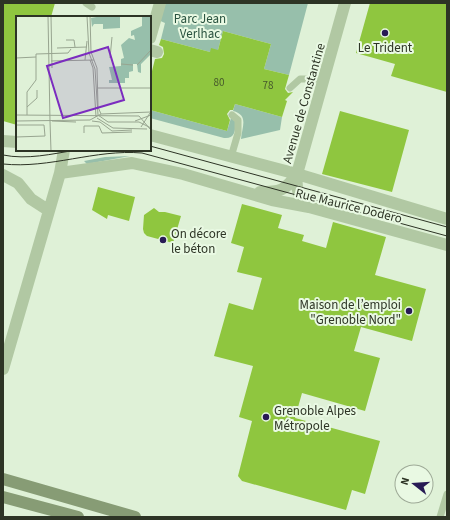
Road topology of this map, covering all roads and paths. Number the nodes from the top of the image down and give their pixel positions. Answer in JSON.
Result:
{"nodes":[{"id":1,"x":160,"y":3,"type":"edge"},
{"id":2,"x":345,"y":3,"type":"edge"},
{"id":3,"x":151,"y":34,"type":"edge"},
{"id":4,"x":324,"y":79,"type":"junction"},
{"id":5,"x":290,"y":88,"type":"dead end"},
{"id":6,"x":232,"y":115,"type":"dead end"},
{"id":7,"x":151,"y":135,"type":"edge"},
{"id":8,"x":3,"y":141,"type":"edge"},
{"id":9,"x":16,"y":142,"type":"edge"},
{"id":10,"x":64,"y":151,"type":"edge"},
{"id":11,"x":231,"y":157,"type":"junction"},
{"id":12,"x":60,"y":173,"type":"junction"},
{"id":13,"x":297,"y":174,"type":"junction"},
{"id":14,"x":3,"y":175,"type":"edge"},
{"id":15,"x":245,"y":192,"type":"junction"},
{"id":16,"x":308,"y":207,"type":"junction"},
{"id":17,"x":48,"y":210,"type":"junction"},
{"id":18,"x":447,"y":219,"type":"edge"},
{"id":19,"x":447,"y":245,"type":"edge"},
{"id":20,"x":3,"y":369,"type":"edge"},
{"id":21,"x":3,"y":479,"type":"edge"},
{"id":22,"x":447,"y":494,"type":"edge"},
{"id":23,"x":3,"y":497,"type":"edge"},
{"id":24,"x":78,"y":517,"type":"edge"},
{"id":25,"x":135,"y":517,"type":"edge"},
{"id":26,"x":440,"y":517,"type":"edge"}],
"edges":[{"from":1,"to":3,"type":"street"},
{"from":2,"to":4,"type":"street","name":"Avenue de Constantine"},
{"from":4,"to":5,"type":"lane"},
{"from":4,"to":13,"type":"street","name":"Avenue de Constantine"},
{"from":6,"to":11,"type":"lane"},
{"from":7,"to":11,"type":"street","name":"Rue Maurice Dodero"},
{"from":8,"to":9,"type":"street"},
{"from":10,"to":12,"type":"street"},
{"from":11,"to":13,"type":"street","name":"Rue Maurice Dodero"},
{"from":12,"to":15,"type":"street","name":"Rue Maurice Dodero"},
{"from":12,"to":17,"type":"street"},
{"from":13,"to":15,"type":"street","name":"Rue Maurice Dodero"},
{"from":13,"to":16,"type":"street","name":"Avenue de Constantine"},
{"from":13,"to":18,"type":"street","name":"Rue Maurice Dodero"},
{"from":14,"to":17,"type":"street"},
{"from":15,"to":16,"type":"street","name":"Rue Maurice Dodero"},
{"from":16,"to":19,"type":"street","name":"Rue Maurice Dodero"},
{"from":17,"to":20,"type":"street"},
{"from":21,"to":25,"type":"main road"},
{"from":22,"to":26,"type":"lane"},
{"from":23,"to":24,"type":"main road"}]}
